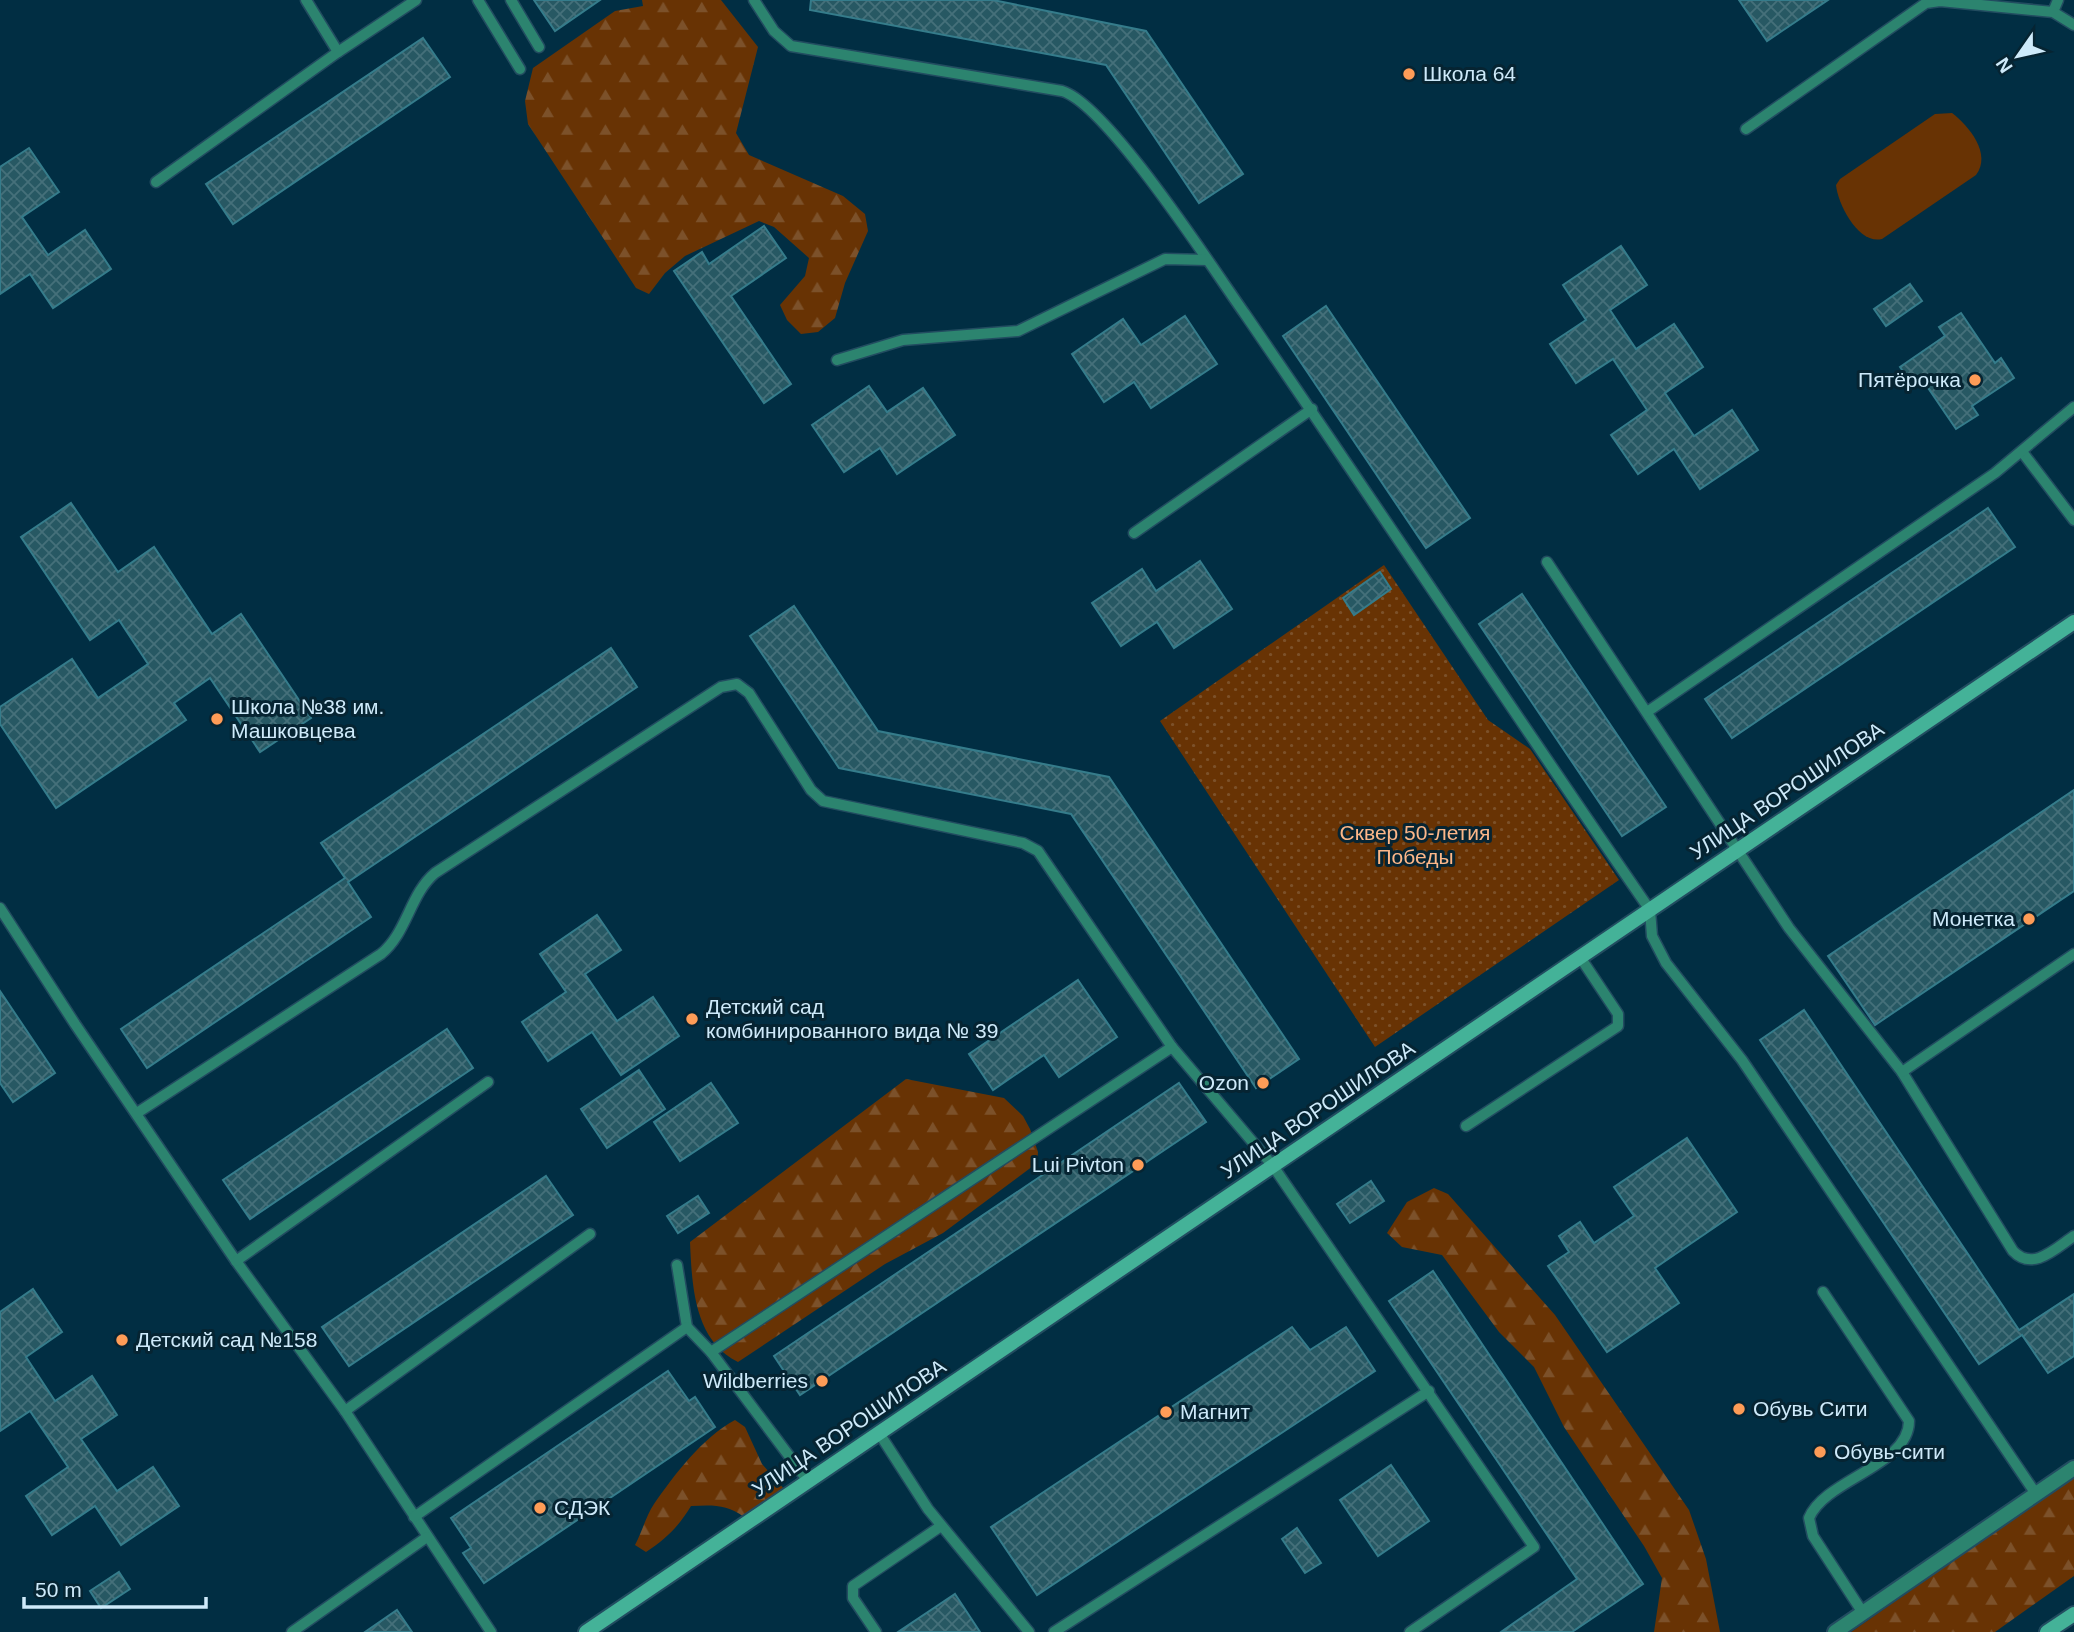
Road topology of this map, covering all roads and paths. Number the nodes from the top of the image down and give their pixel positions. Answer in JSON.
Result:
{"nodes":[{"id":1,"x":306,"y":0,"type":"edge"},
{"id":2,"x":416,"y":0,"type":"edge"},
{"id":3,"x":478,"y":0,"type":"edge"},
{"id":4,"x":511,"y":0,"type":"edge"},
{"id":5,"x":754,"y":0,"type":"edge"},
{"id":6,"x":2058,"y":0,"type":"edge"},
{"id":7,"x":2053,"y":12,"type":"junction"},
{"id":8,"x":2074,"y":25,"type":"edge"},
{"id":9,"x":539,"y":47,"type":"dead end"},
{"id":10,"x":338,"y":52,"type":"junction"},
{"id":11,"x":520,"y":69,"type":"dead end"},
{"id":12,"x":1746,"y":129,"type":"dead end"},
{"id":13,"x":156,"y":181,"type":"dead end"},
{"id":14,"x":1207,"y":260,"type":"junction"},
{"id":15,"x":837,"y":360,"type":"dead end"},
{"id":16,"x":2074,"y":407,"type":"edge"},
{"id":17,"x":1312,"y":409,"type":"junction"},
{"id":18,"x":2023,"y":453,"type":"junction"},
{"id":19,"x":2074,"y":520,"type":"edge"},
{"id":20,"x":1134,"y":533,"type":"dead end"},
{"id":21,"x":1547,"y":562,"type":"dead end"},
{"id":22,"x":2074,"y":622,"type":"edge"},
{"id":23,"x":1647,"y":712,"type":"junction"},
{"id":24,"x":1737,"y":851,"type":"junction"},
{"id":25,"x":0,"y":908,"type":"edge"},
{"id":26,"x":1650,"y":910,"type":"junction"},
{"id":27,"x":2074,"y":954,"type":"edge"},
{"id":28,"x":1580,"y":957,"type":"junction"},
{"id":29,"x":1172,"y":1047,"type":"junction"},
{"id":30,"x":1902,"y":1072,"type":"junction"},
{"id":31,"x":488,"y":1082,"type":"dead end"},
{"id":32,"x":137,"y":1113,"type":"junction"},
{"id":33,"x":1466,"y":1126,"type":"dead end"},
{"id":34,"x":1273,"y":1166,"type":"junction"},
{"id":35,"x":590,"y":1234,"type":"dead end"},
{"id":36,"x":2074,"y":1236,"type":"edge"},
{"id":37,"x":236,"y":1261,"type":"junction"},
{"id":38,"x":677,"y":1265,"type":"dead end"},
{"id":39,"x":1822,"y":1293,"type":"dead end"},
{"id":40,"x":687,"y":1327,"type":"junction"},
{"id":41,"x":711,"y":1352,"type":"junction"},
{"id":42,"x":1429,"y":1391,"type":"junction"},
{"id":43,"x":345,"y":1411,"type":"junction"},
{"id":44,"x":879,"y":1433,"type":"junction"},
{"id":45,"x":2074,"y":1468,"type":"edge"},
{"id":46,"x":808,"y":1481,"type":"junction"},
{"id":47,"x":2036,"y":1494,"type":"junction"},
{"id":48,"x":414,"y":1517,"type":"junction"},
{"id":49,"x":942,"y":1526,"type":"junction"},
{"id":50,"x":427,"y":1537,"type":"junction"},
{"id":51,"x":1863,"y":1613,"type":"junction"},
{"id":52,"x":2074,"y":1614,"type":"edge"},
{"id":53,"x":292,"y":1632,"type":"edge"},
{"id":54,"x":491,"y":1632,"type":"edge"},
{"id":55,"x":586,"y":1632,"type":"edge"},
{"id":56,"x":876,"y":1632,"type":"edge"},
{"id":57,"x":1029,"y":1632,"type":"edge"},
{"id":58,"x":1054,"y":1632,"type":"edge"},
{"id":59,"x":1410,"y":1632,"type":"edge"},
{"id":60,"x":1835,"y":1632,"type":"edge"},
{"id":61,"x":2047,"y":1632,"type":"edge"}],
"edges":[{"from":1,"to":10,"type":"lane"},
{"from":2,"to":10,"type":"lane"},
{"from":3,"to":11,"type":"lane"},
{"from":4,"to":9,"type":"lane"},
{"from":5,"to":14,"type":"lane"},
{"from":6,"to":7,"type":"lane"},
{"from":7,"to":8,"type":"lane"},
{"from":7,"to":12,"type":"lane"},
{"from":10,"to":13,"type":"lane"},
{"from":14,"to":15,"type":"lane"},
{"from":14,"to":17,"type":"lane"},
{"from":16,"to":18,"type":"lane"},
{"from":17,"to":20,"type":"lane"},
{"from":17,"to":26,"type":"lane"},
{"from":18,"to":19,"type":"lane"},
{"from":18,"to":23,"type":"lane"},
{"from":21,"to":23,"type":"lane"},
{"from":22,"to":24,"type":"main road","name":"УЛИЦА ВОРОШИЛОВА"},
{"from":23,"to":24,"type":"lane"},
{"from":24,"to":26,"type":"main road","name":"УЛИЦА ВОРОШИЛОВА"},
{"from":24,"to":30,"type":"lane"},
{"from":25,"to":32,"type":"lane"},
{"from":26,"to":28,"type":"main road","name":"УЛИЦА ВОРОШИЛОВА"},
{"from":26,"to":47,"type":"lane"},
{"from":27,"to":30,"type":"lane"},
{"from":28,"to":33,"type":"lane"},
{"from":28,"to":34,"type":"main road","name":"УЛИЦА ВОРОШИЛОВА"},
{"from":29,"to":32,"type":"lane"},
{"from":29,"to":34,"type":"lane"},
{"from":29,"to":41,"type":"lane"},
{"from":30,"to":36,"type":"lane"},
{"from":31,"to":37,"type":"lane"},
{"from":32,"to":37,"type":"lane"},
{"from":34,"to":42,"type":"lane"},
{"from":34,"to":44,"type":"main road","name":"УЛИЦА ВОРОШИЛОВА"},
{"from":35,"to":43,"type":"lane"},
{"from":37,"to":43,"type":"lane"},
{"from":38,"to":40,"type":"lane"},
{"from":39,"to":51,"type":"lane"},
{"from":40,"to":41,"type":"lane"},
{"from":40,"to":48,"type":"lane"},
{"from":41,"to":46,"type":"lane"},
{"from":42,"to":58,"type":"lane"},
{"from":42,"to":59,"type":"lane"},
{"from":43,"to":48,"type":"lane"},
{"from":44,"to":46,"type":"main road","name":"УЛИЦА ВОРОШИЛОВА"},
{"from":44,"to":49,"type":"lane"},
{"from":45,"to":47,"type":"street"},
{"from":46,"to":55,"type":"main road","name":"УЛИЦА ВОРОШИЛОВА"},
{"from":47,"to":51,"type":"street"},
{"from":48,"to":50,"type":"lane"},
{"from":49,"to":56,"type":"lane"},
{"from":49,"to":57,"type":"lane"},
{"from":50,"to":53,"type":"lane"},
{"from":50,"to":54,"type":"lane"},
{"from":51,"to":60,"type":"street"},
{"from":52,"to":61,"type":"main road"}]}
